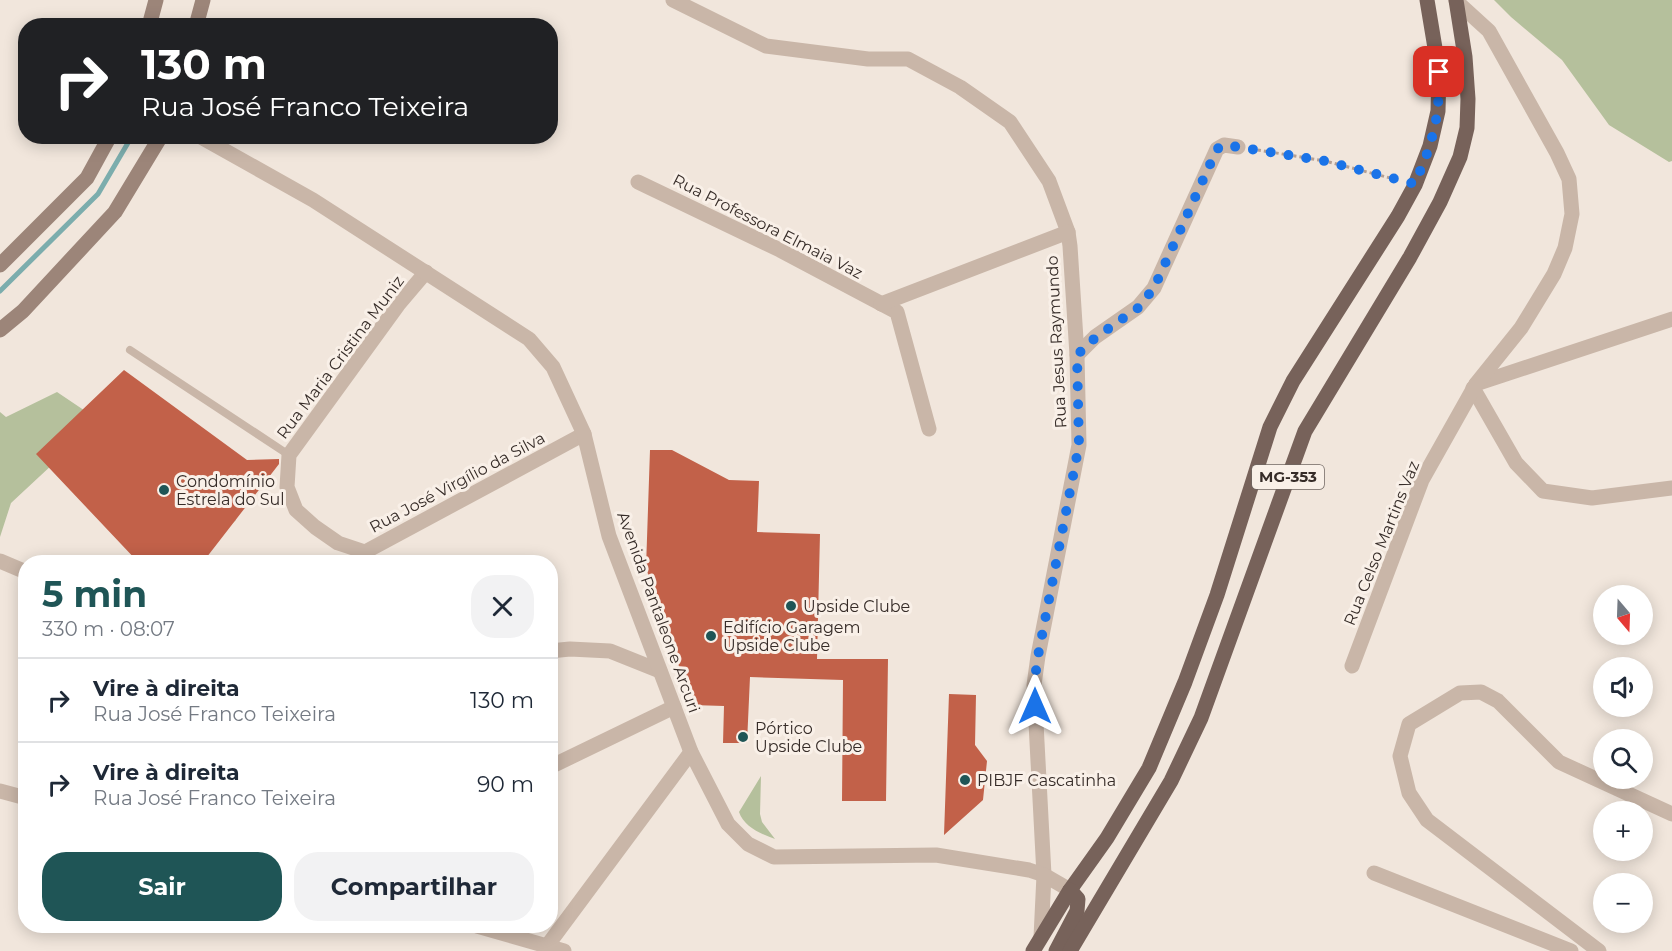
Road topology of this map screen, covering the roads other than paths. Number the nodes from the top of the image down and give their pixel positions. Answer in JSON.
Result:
{"nodes":[{"id":1,"x":156,"y":0,"type":"edge"},
{"id":2,"x":203,"y":0,"type":"edge"},
{"id":3,"x":673,"y":0,"type":"edge"},
{"id":4,"x":1427,"y":0,"type":"edge"},
{"id":5,"x":1456,"y":1,"type":"edge"},
{"id":6,"x":151,"y":18,"type":"edge"},
{"id":7,"x":198,"y":18,"type":"edge"},
{"id":8,"x":106,"y":144,"type":"edge"},
{"id":9,"x":156,"y":144,"type":"edge"},
{"id":10,"x":213,"y":144,"type":"edge"},
{"id":11,"x":1238,"y":147,"type":"road end"},
{"id":12,"x":638,"y":182,"type":"dead end"},
{"id":13,"x":1068,"y":232,"type":"junction"},
{"id":14,"x":0,"y":265,"type":"edge"},
{"id":15,"x":426,"y":272,"type":"junction"},
{"id":16,"x":881,"y":304,"type":"junction"},
{"id":17,"x":1672,"y":319,"type":"edge"},
{"id":18,"x":0,"y":330,"type":"edge"},
{"id":19,"x":130,"y":351,"type":"dead end"},
{"id":20,"x":1077,"y":355,"type":"junction"},
{"id":21,"x":1475,"y":386,"type":"junction"},
{"id":22,"x":929,"y":429,"type":"dead end"},
{"id":23,"x":584,"y":434,"type":"junction"},
{"id":24,"x":289,"y":455,"type":"junction"},
{"id":25,"x":1672,"y":488,"type":"edge"},
{"id":26,"x":315,"y":527,"type":"joint"},
{"id":27,"x":0,"y":561,"type":"edge"},
{"id":28,"x":18,"y":569,"type":"edge"},
{"id":29,"x":558,"y":650,"type":"edge"},
{"id":30,"x":1352,"y":666,"type":"dead end"},
{"id":31,"x":660,"y":671,"type":"junction"},
{"id":32,"x":674,"y":707,"type":"junction"},
{"id":33,"x":691,"y":752,"type":"junction"},
{"id":34,"x":558,"y":763,"type":"edge"},
{"id":35,"x":0,"y":791,"type":"edge"},
{"id":36,"x":18,"y":796,"type":"edge"},
{"id":37,"x":1672,"y":814,"type":"edge"},
{"id":38,"x":1374,"y":873,"type":"dead end"},
{"id":39,"x":1044,"y":875,"type":"junction"},
{"id":40,"x":1070,"y":890,"type":"junction"},
{"id":41,"x":558,"y":931,"type":"edge"},
{"id":42,"x":502,"y":933,"type":"edge"},
{"id":43,"x":557,"y":933,"type":"edge"},
{"id":44,"x":1041,"y":937,"type":"junction"},
{"id":45,"x":547,"y":946,"type":"junction"},
{"id":46,"x":564,"y":951,"type":"edge"},
{"id":47,"x":1033,"y":951,"type":"edge"},
{"id":48,"x":1056,"y":951,"type":"edge"},
{"id":49,"x":1070,"y":951,"type":"edge"},
{"id":50,"x":1571,"y":951,"type":"edge"},
{"id":51,"x":1599,"y":951,"type":"edge"}],
"edges":[{"from":1,"to":6,"type":"main road"},
{"from":2,"to":7,"type":"main road"},
{"from":3,"to":13,"type":"street","name":"Rua Jesus Raymundo"},
{"from":4,"to":40,"type":"main road","number":"MG-353"},
{"from":5,"to":21,"type":"street","name":"Rua Celso Martins Vaz"},
{"from":5,"to":49,"type":"main road","number":"MG-353"},
{"from":8,"to":14,"type":"main road"},
{"from":9,"to":18,"type":"main road"},
{"from":10,"to":15,"type":"street","name":"Avenida Pantaleone Arcuri"},
{"from":11,"to":20,"type":"street"},
{"from":12,"to":16,"type":"street","name":"Rua Professora Elmaia Vaz"},
{"from":13,"to":16,"type":"street"},
{"from":13,"to":20,"type":"street","name":"Rua Jesus Raymundo"},
{"from":15,"to":23,"type":"street","name":"Avenida Pantaleone Arcuri"},
{"from":15,"to":24,"type":"street","name":"Rua Maria Cristina Muniz"},
{"from":16,"to":22,"type":"street","name":"Rua Professora Elmaia Vaz"},
{"from":17,"to":21,"type":"street"},
{"from":19,"to":24,"type":"lane"},
{"from":20,"to":39,"type":"street","name":"Rua Jesus Raymundo"},
{"from":21,"to":25,"type":"street"},
{"from":21,"to":30,"type":"street","name":"Rua Celso Martins Vaz"},
{"from":23,"to":26,"type":"street","name":"Rua José Virgílio da Silva"},
{"from":23,"to":31,"type":"street","name":"Avenida Pantaleone Arcuri"},
{"from":24,"to":26,"type":"street","name":"Rua Maria Cristina Muniz"},
{"from":27,"to":28,"type":"street"},
{"from":29,"to":31,"type":"street"},
{"from":31,"to":32,"type":"street","name":"Avenida Pantaleone Arcuri"},
{"from":32,"to":33,"type":"street","name":"Avenida Pantaleone Arcuri"},
{"from":32,"to":34,"type":"street"},
{"from":33,"to":39,"type":"street","name":"Avenida Pantaleone Arcuri"},
{"from":33,"to":41,"type":"street"},
{"from":35,"to":36,"type":"street"},
{"from":37,"to":51,"type":"street"},
{"from":38,"to":50,"type":"street"},
{"from":39,"to":40,"type":"street","name":"Avenida Pantaleone Arcuri"},
{"from":39,"to":44,"type":"street","name":"Rua Jesus Raymundo"},
{"from":40,"to":44,"type":"main road","number":"MG-353"},
{"from":40,"to":48,"type":"main road"},
{"from":42,"to":45,"type":"street"},
{"from":43,"to":45,"type":"street"},
{"from":44,"to":47,"type":"main road","number":"MG-353"},
{"from":45,"to":46,"type":"street"}]}
